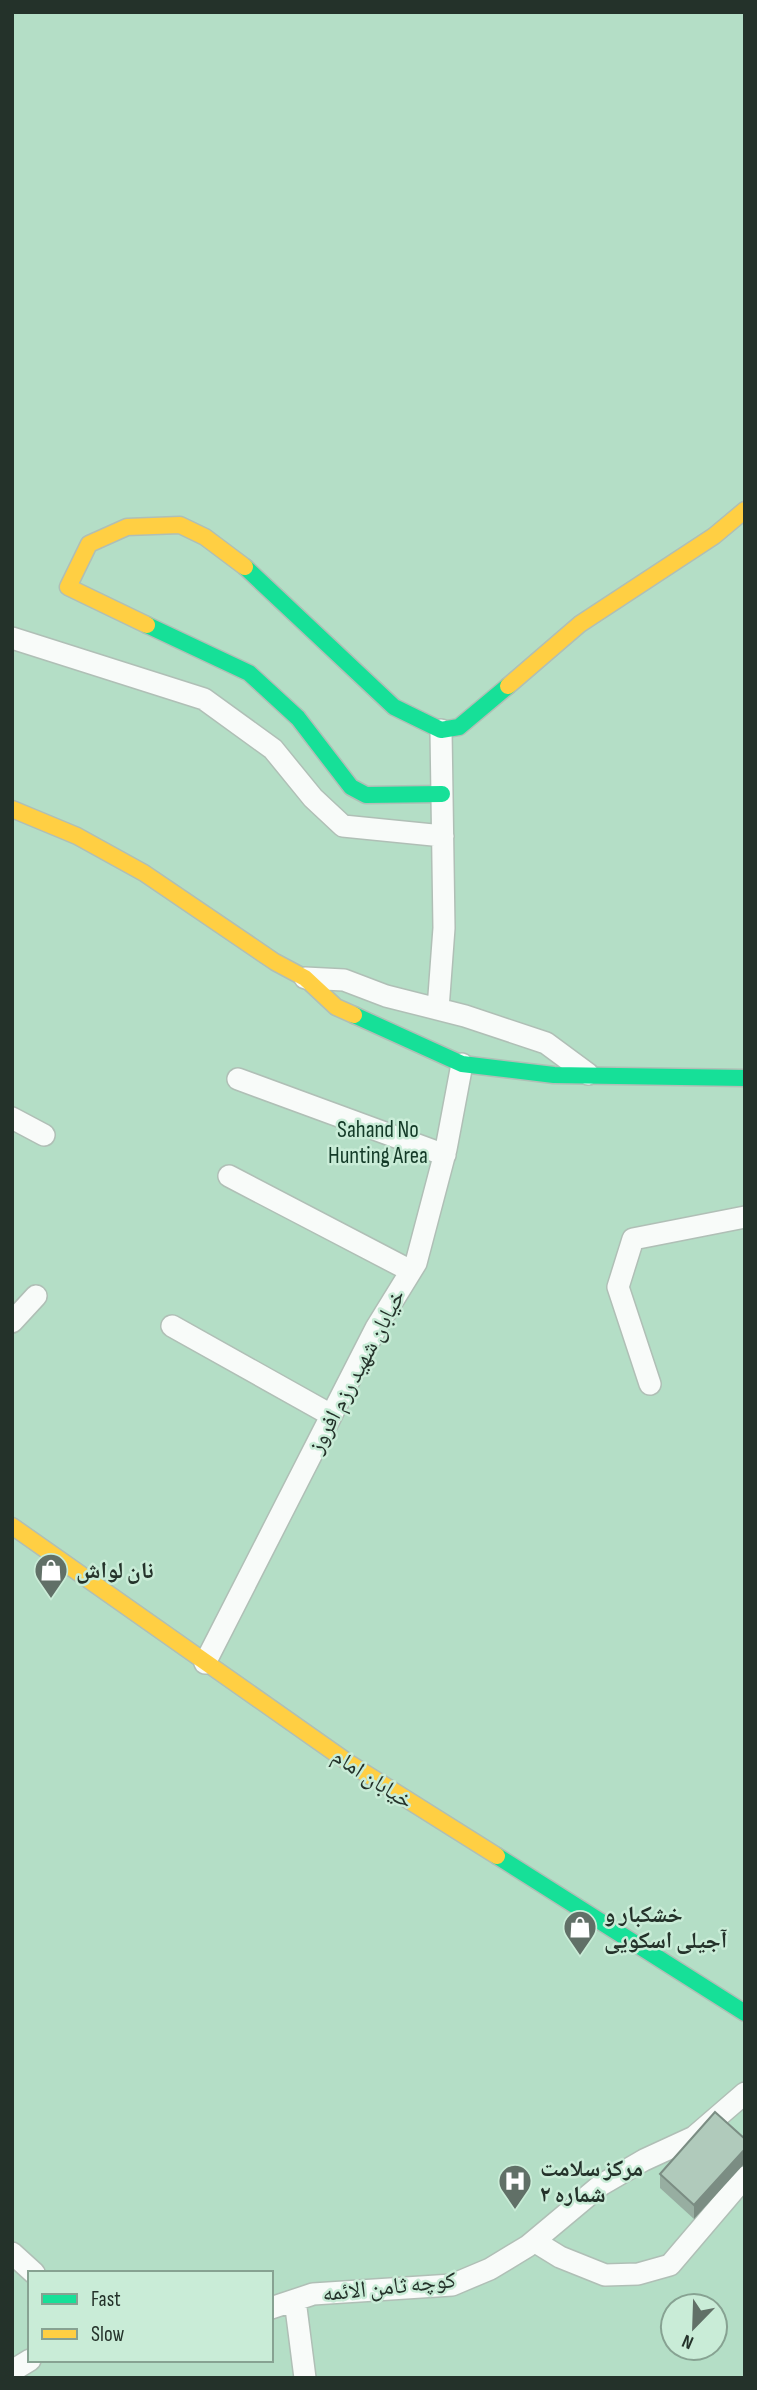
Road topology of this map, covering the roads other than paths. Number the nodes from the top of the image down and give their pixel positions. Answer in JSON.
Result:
{"nodes":[{"id":1,"x":745,"y":510,"type":"edge"},
{"id":2,"x":12,"y":638,"type":"edge"},
{"id":3,"x":441,"y":730,"type":"junction"},
{"id":4,"x":442,"y":794,"type":"junction"},
{"id":5,"x":12,"y":809,"type":"edge"},
{"id":6,"x":443,"y":836,"type":"junction"},
{"id":7,"x":305,"y":978,"type":"junction"},
{"id":8,"x":438,"y":1009,"type":"junction"},
{"id":9,"x":462,"y":1064,"type":"junction"},
{"id":10,"x":742,"y":1072,"type":"edge"},
{"id":11,"x":588,"y":1074,"type":"junction"},
{"id":12,"x":238,"y":1079,"type":"dead end"},
{"id":13,"x":12,"y":1118,"type":"edge"},
{"id":14,"x":44,"y":1135,"type":"dead end"},
{"id":15,"x":445,"y":1154,"type":"junction"},
{"id":16,"x":229,"y":1176,"type":"dead end"},
{"id":17,"x":745,"y":1217,"type":"edge"},
{"id":18,"x":411,"y":1271,"type":"junction"},
{"id":19,"x":36,"y":1296,"type":"dead end"},
{"id":20,"x":12,"y":1322,"type":"edge"},
{"id":21,"x":172,"y":1326,"type":"dead end"},
{"id":22,"x":650,"y":1384,"type":"dead end"},
{"id":23,"x":331,"y":1415,"type":"junction"},
{"id":24,"x":12,"y":1527,"type":"edge"},
{"id":25,"x":205,"y":1663,"type":"junction"},
{"id":26,"x":745,"y":2013,"type":"edge"},
{"id":27,"x":745,"y":2093,"type":"edge"},
{"id":28,"x":745,"y":2178,"type":"edge"},
{"id":29,"x":534,"y":2241,"type":"junction"},
{"id":30,"x":12,"y":2253,"type":"edge"},
{"id":31,"x":32,"y":2271,"type":"edge"},
{"id":32,"x":295,"y":2300,"type":"junction"},
{"id":33,"x":273,"y":2307,"type":"edge"},
{"id":34,"x":28,"y":2361,"type":"edge"},
{"id":35,"x":12,"y":2371,"type":"edge"},
{"id":36,"x":305,"y":2378,"type":"edge"}],
"edges":[{"from":1,"to":3,"type":"street"},
{"from":2,"to":6,"type":"street"},
{"from":3,"to":4,"type":"street"},
{"from":3,"to":4,"type":"street"},
{"from":4,"to":6,"type":"street"},
{"from":5,"to":7,"type":"street"},
{"from":6,"to":8,"type":"street"},
{"from":7,"to":8,"type":"street"},
{"from":7,"to":9,"type":"street"},
{"from":8,"to":11,"type":"street"},
{"from":9,"to":11,"type":"street"},
{"from":9,"to":15,"type":"street","name":"خیابان شهید رزم افروز"},
{"from":10,"to":11,"type":"street"},
{"from":12,"to":15,"type":"street"},
{"from":13,"to":14,"type":"street"},
{"from":15,"to":18,"type":"street","name":"خیابان شهید رزم افروز"},
{"from":16,"to":18,"type":"street"},
{"from":17,"to":22,"type":"street"},
{"from":18,"to":23,"type":"street","name":"خیابان شهید رزم افروز"},
{"from":19,"to":20,"type":"street"},
{"from":21,"to":23,"type":"street"},
{"from":23,"to":25,"type":"street","name":"خیابان شهید رزم افروز"},
{"from":24,"to":25,"type":"street","name":"خیابان امام"},
{"from":25,"to":26,"type":"street","name":"خیابان امام"},
{"from":27,"to":29,"type":"street","name":"کوچه ثامن الائمه"},
{"from":28,"to":29,"type":"street"},
{"from":29,"to":32,"type":"street","name":"کوچه ثامن الائمه"},
{"from":30,"to":31,"type":"street"},
{"from":32,"to":33,"type":"street","name":"کوچه ثامن الائمه"},
{"from":32,"to":36,"type":"street"},
{"from":34,"to":35,"type":"street"}]}
